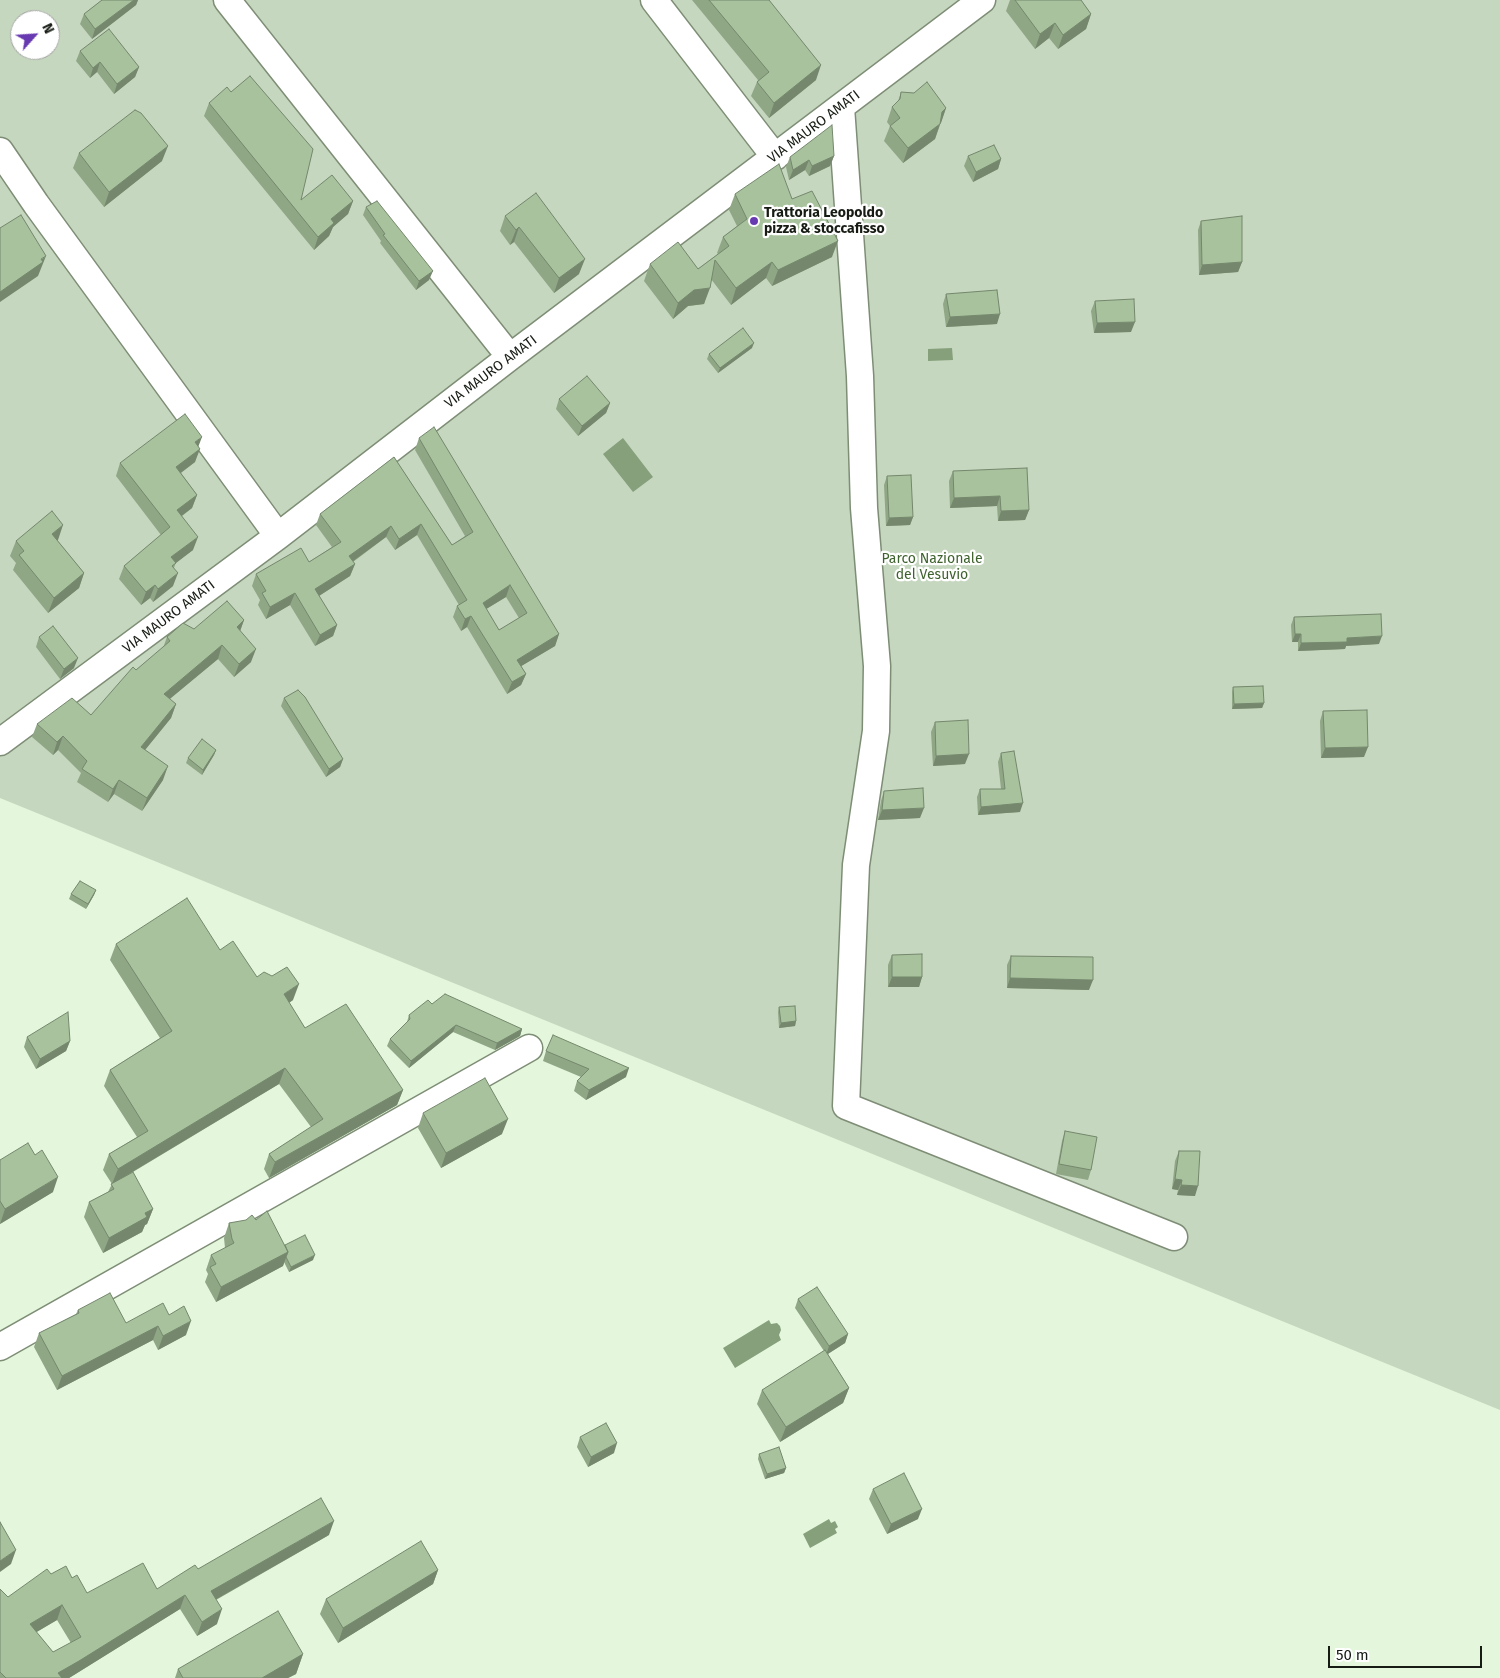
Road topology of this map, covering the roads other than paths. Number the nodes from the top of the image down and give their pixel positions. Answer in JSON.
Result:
{"nodes":[{"id":1,"x":227,"y":0,"type":"edge"},
{"id":2,"x":654,"y":0,"type":"edge"},
{"id":3,"x":969,"y":4,"type":"edge"},
{"id":4,"x":841,"y":107,"type":"junction"},
{"id":5,"x":0,"y":151,"type":"edge"},
{"id":6,"x":775,"y":157,"type":"junction"},
{"id":7,"x":510,"y":357,"type":"junction"},
{"id":8,"x":278,"y":536,"type":"junction"},
{"id":9,"x":0,"y":742,"type":"edge"},
{"id":10,"x":529,"y":1048,"type":"dead end"},
{"id":11,"x":1174,"y":1237,"type":"dead end"},
{"id":12,"x":0,"y":1347,"type":"edge"}],
"edges":[{"from":1,"to":7,"type":"street"},
{"from":2,"to":6,"type":"street"},
{"from":3,"to":4,"type":"street","name":"VIA MAURO AMATI"},
{"from":4,"to":6,"type":"street","name":"VIA MAURO AMATI"},
{"from":4,"to":11,"type":"street"},
{"from":5,"to":8,"type":"street"},
{"from":6,"to":7,"type":"street","name":"VIA MAURO AMATI"},
{"from":7,"to":8,"type":"street","name":"VIA MAURO AMATI"},
{"from":8,"to":9,"type":"street","name":"VIA MAURO AMATI"},
{"from":10,"to":12,"type":"street"}]}
